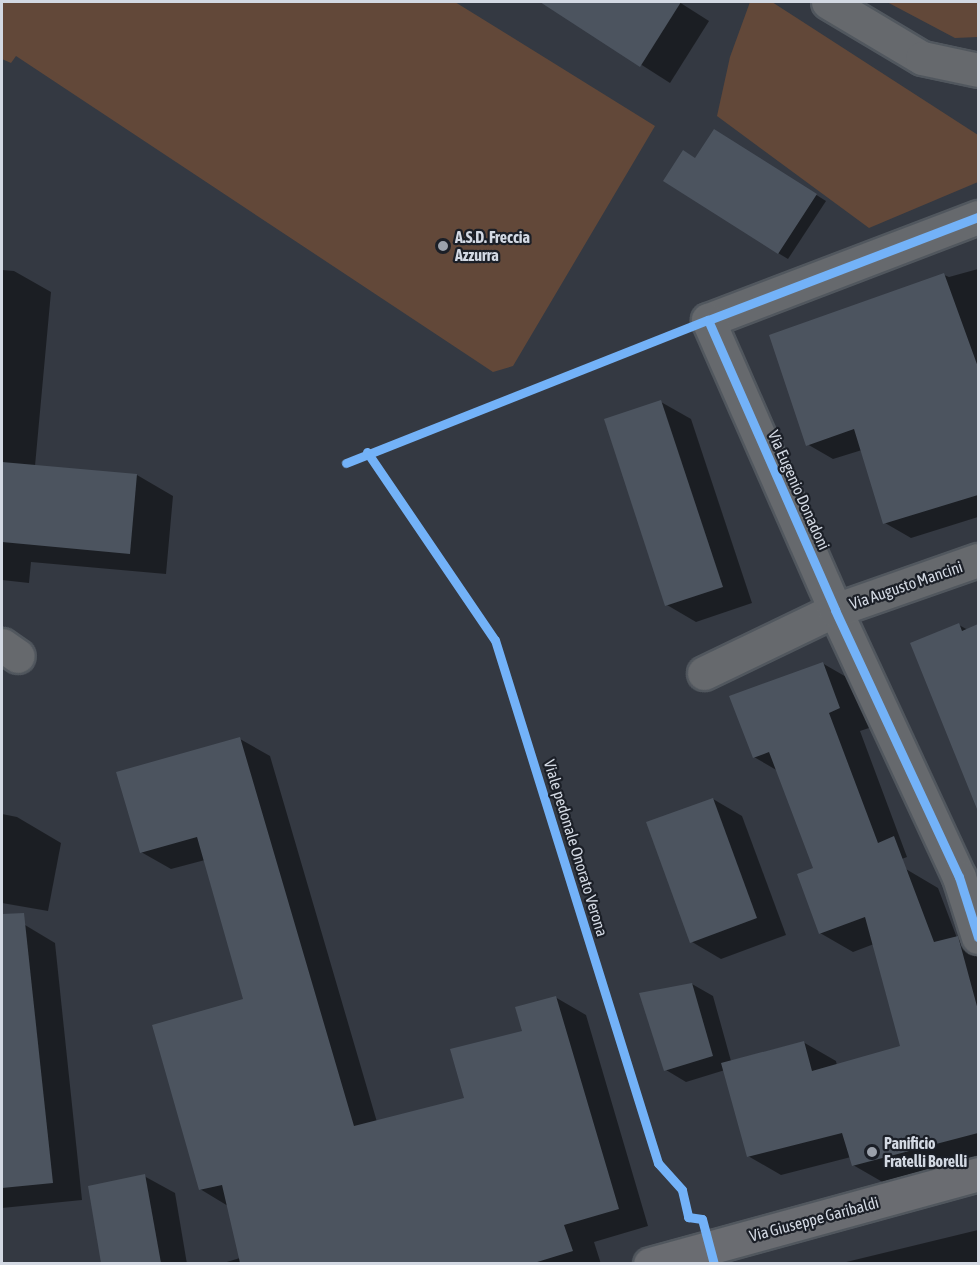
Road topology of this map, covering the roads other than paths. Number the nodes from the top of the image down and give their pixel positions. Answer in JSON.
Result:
{"nodes":[{"id":1,"x":828,"y":2,"type":"edge"},
{"id":2,"x":922,"y":58,"type":"junction"},
{"id":3,"x":978,"y":70,"type":"edge"},
{"id":4,"x":978,"y":95,"type":"edge"},
{"id":5,"x":978,"y":217,"type":"edge"},
{"id":6,"x":978,"y":560,"type":"edge"},
{"id":7,"x":834,"y":610,"type":"junction"},
{"id":8,"x":704,"y":672,"type":"dead end"},
{"id":9,"x":978,"y":937,"type":"edge"},
{"id":10,"x":978,"y":1174,"type":"edge"},
{"id":11,"x":650,"y":1263,"type":"edge"}],
"edges":[{"from":1,"to":2,"type":"street"},
{"from":2,"to":3,"type":"street"},
{"from":2,"to":4,"type":"street"},
{"from":5,"to":7,"type":"street","name":"Via Eugenio Donadoni"},
{"from":6,"to":7,"type":"street","name":"Via Augusto Mancini"},
{"from":7,"to":8,"type":"street","name":"Via Augusto Mancini"},
{"from":7,"to":9,"type":"street","name":"Via Eugenio Donadoni"},
{"from":10,"to":11,"type":"street","name":"Via Giuseppe Garibaldi"}]}
